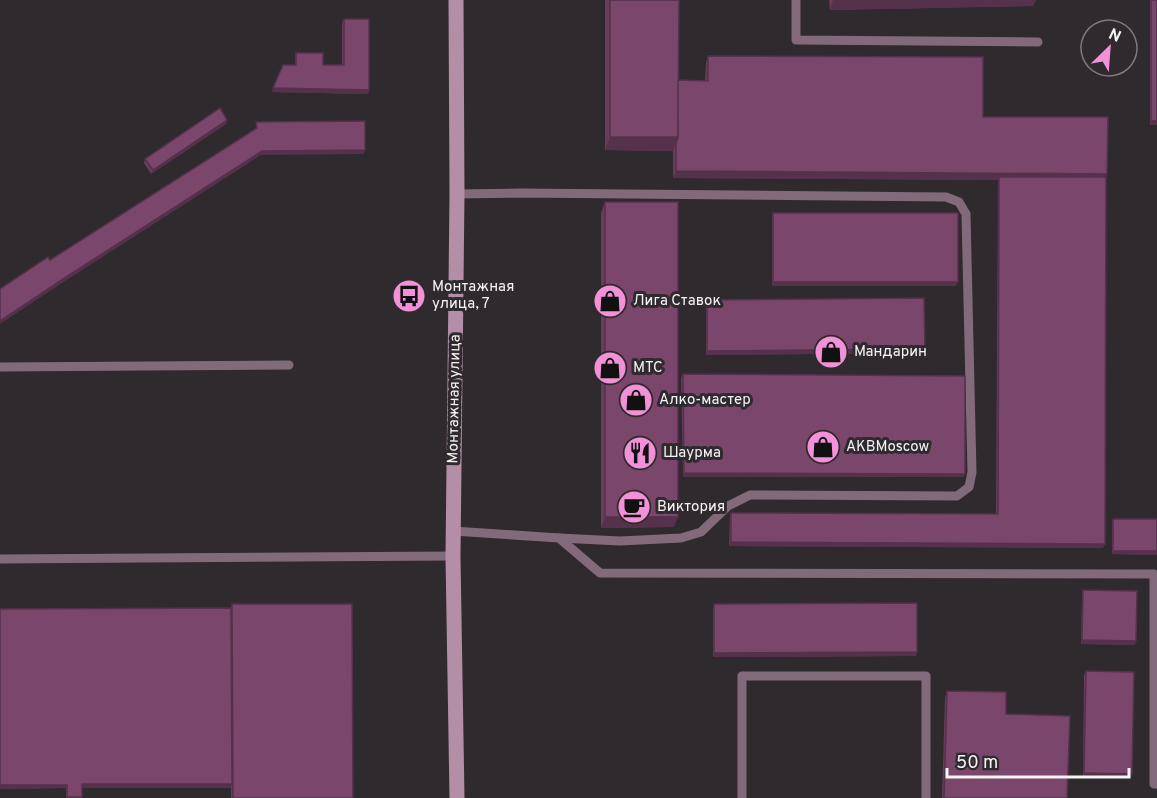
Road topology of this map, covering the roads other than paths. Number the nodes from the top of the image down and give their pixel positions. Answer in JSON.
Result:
{"nodes":[{"id":1,"x":456,"y":0,"type":"edge"},
{"id":2,"x":796,"y":0,"type":"edge"},
{"id":3,"x":1038,"y":42,"type":"dead end"},
{"id":4,"x":457,"y":194,"type":"junction"},
{"id":5,"x":289,"y":365,"type":"dead end"},
{"id":6,"x":0,"y":367,"type":"edge"},
{"id":7,"x":453,"y":531,"type":"junction"},
{"id":8,"x":559,"y":538,"type":"junction"},
{"id":9,"x":453,"y":556,"type":"junction"},
{"id":10,"x":0,"y":559,"type":"edge"},
{"id":11,"x":1157,"y":784,"type":"edge"},
{"id":12,"x":457,"y":798,"type":"edge"},
{"id":13,"x":742,"y":798,"type":"edge"},
{"id":14,"x":926,"y":798,"type":"edge"}],
"edges":[{"from":1,"to":4,"type":"street","name":"Монтажная улица"},
{"from":2,"to":3,"type":"lane"},
{"from":4,"to":7,"type":"street","name":"Монтажная улица"},
{"from":4,"to":8,"type":"lane"},
{"from":5,"to":6,"type":"lane"},
{"from":7,"to":8,"type":"lane"},
{"from":7,"to":9,"type":"street","name":"Монтажная улица"},
{"from":8,"to":11,"type":"lane"},
{"from":9,"to":10,"type":"lane"},
{"from":9,"to":12,"type":"street","name":"Монтажная улица"},
{"from":13,"to":14,"type":"lane"}]}
